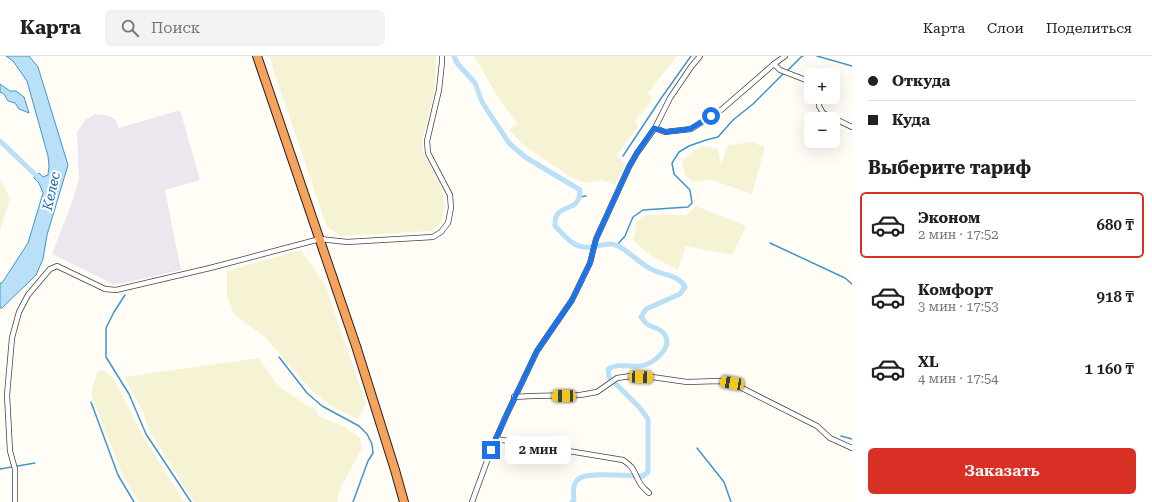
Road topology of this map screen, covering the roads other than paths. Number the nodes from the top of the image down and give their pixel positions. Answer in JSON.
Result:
{"nodes":[{"id":1,"x":257,"y":56,"type":"edge"},
{"id":2,"x":442,"y":56,"type":"edge"},
{"id":3,"x":700,"y":56,"type":"edge"},
{"id":4,"x":785,"y":56,"type":"edge"},
{"id":5,"x":774,"y":64,"type":"junction"},
{"id":6,"x":804,"y":79,"type":"edge"},
{"id":7,"x":820,"y":104,"type":"edge"},
{"id":8,"x":852,"y":127,"type":"edge"},
{"id":9,"x":654,"y":128,"type":"junction"},
{"id":10,"x":320,"y":240,"type":"junction"},
{"id":11,"x":514,"y":397,"type":"junction"},
{"id":12,"x":496,"y":439,"type":"junction"},
{"id":13,"x":852,"y":448,"type":"edge"},
{"id":14,"x":649,"y":493,"type":"dead end"},
{"id":15,"x":15,"y":502,"type":"edge"},
{"id":16,"x":404,"y":502,"type":"edge"},
{"id":17,"x":472,"y":502,"type":"edge"}],
"edges":[{"from":1,"to":10,"type":"highway"},
{"from":2,"to":10,"type":"street"},
{"from":3,"to":9,"type":"street"},
{"from":4,"to":5,"type":"street"},
{"from":5,"to":6,"type":"street"},
{"from":5,"to":9,"type":"street"},
{"from":7,"to":8,"type":"street"},
{"from":9,"to":11,"type":"street"},
{"from":10,"to":15,"type":"street"},
{"from":10,"to":16,"type":"highway"},
{"from":11,"to":12,"type":"street"},
{"from":11,"to":13,"type":"street"},
{"from":12,"to":14,"type":"street"},
{"from":12,"to":17,"type":"street"}]}
